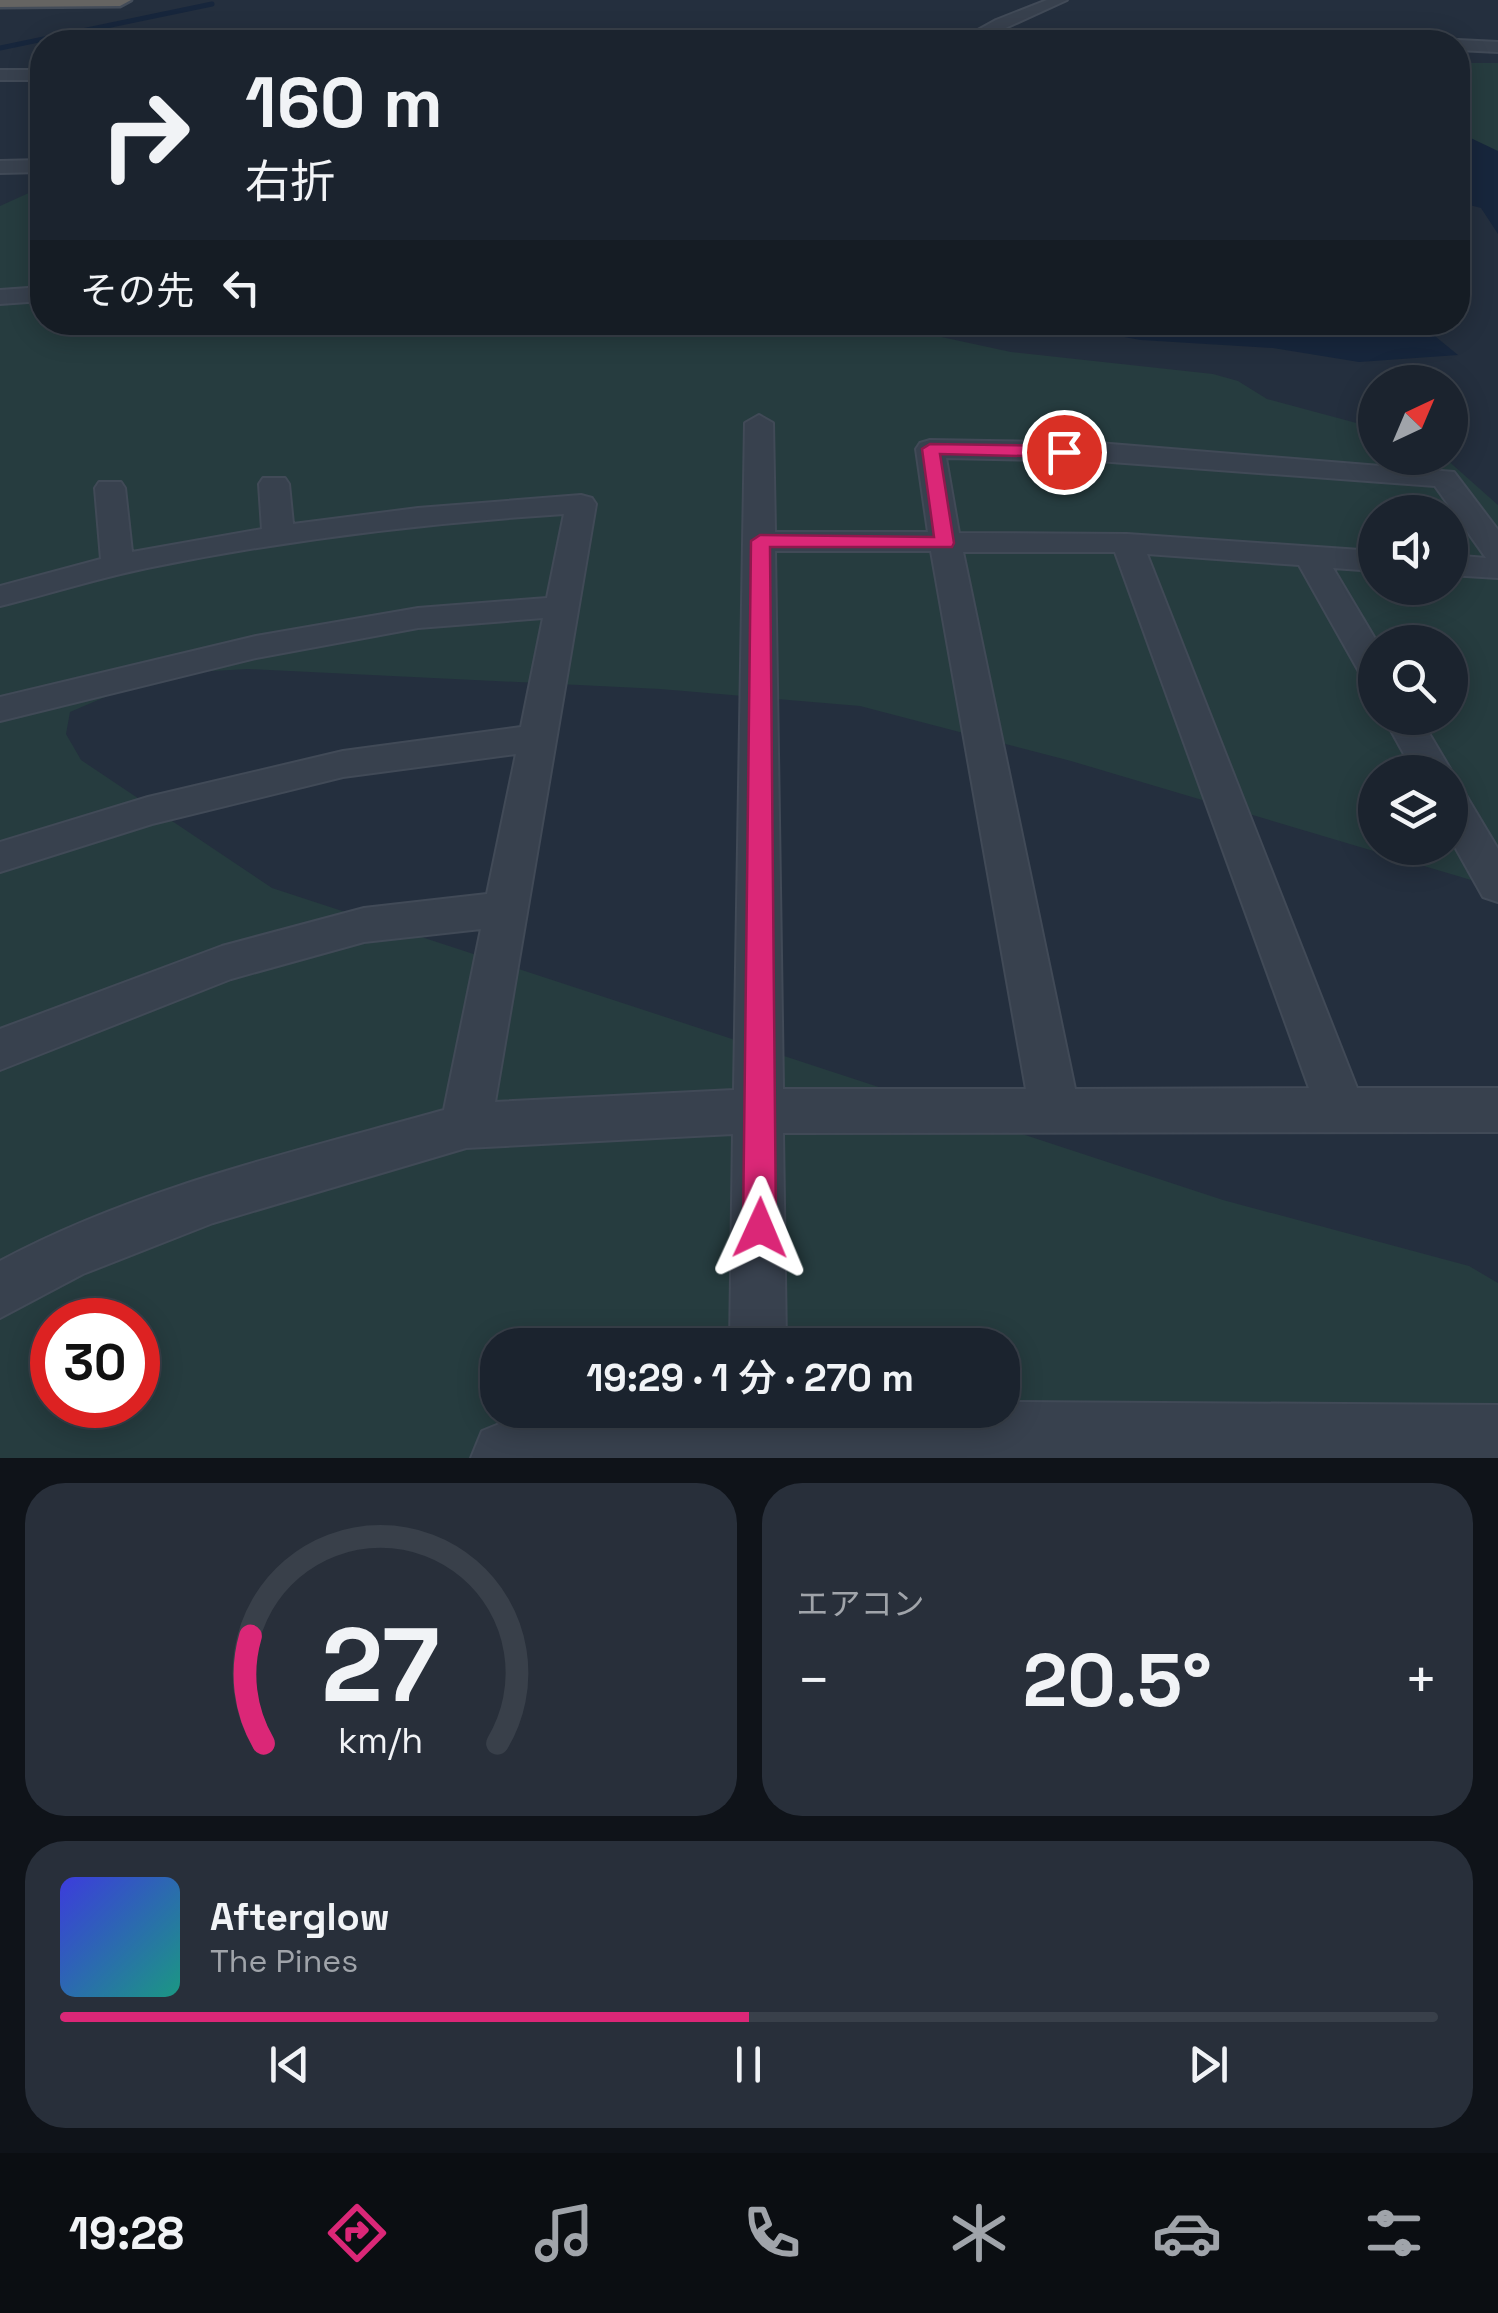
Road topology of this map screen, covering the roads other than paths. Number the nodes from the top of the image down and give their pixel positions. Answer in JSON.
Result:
{"nodes":[{"id":1,"x":120,"y":0,"type":"edge"},
{"id":2,"x":1060,"y":0,"type":"edge"},
{"id":3,"x":0,"y":2,"type":"edge"},
{"id":4,"x":991,"y":30,"type":"edge"},
{"id":5,"x":1470,"y":46,"type":"edge"},
{"id":6,"x":1498,"y":47,"type":"edge"},
{"id":7,"x":0,"y":74,"type":"edge"},
{"id":8,"x":30,"y":75,"type":"edge"},
{"id":9,"x":0,"y":166,"type":"edge"},
{"id":10,"x":30,"y":166,"type":"edge"},
{"id":11,"x":30,"y":295,"type":"edge"},
{"id":12,"x":0,"y":298,"type":"edge"},
{"id":13,"x":759,"y":423,"type":"dead end"},
{"id":14,"x":274,"y":484,"type":"dead end"},
{"id":15,"x":110,"y":488,"type":"dead end"},
{"id":16,"x":278,"y":536,"type":"junction"},
{"id":17,"x":760,"y":541,"type":"junction"},
{"id":18,"x":945,"y":543,"type":"junction"},
{"id":19,"x":1128,"y":544,"type":"junction"},
{"id":20,"x":1498,"y":552,"type":"edge"},
{"id":21,"x":1311,"y":556,"type":"junction"},
{"id":22,"x":1358,"y":559,"type":"edge"},
{"id":23,"x":118,"y":566,"type":"junction"},
{"id":24,"x":1468,"y":566,"type":"edge"},
{"id":25,"x":1498,"y":568,"type":"edge"},
{"id":26,"x":0,"y":596,"type":"edge"},
{"id":27,"x":560,"y":608,"type":"junction"},
{"id":28,"x":1358,"y":640,"type":"edge"},
{"id":29,"x":0,"y":709,"type":"edge"},
{"id":30,"x":536,"y":738,"type":"junction"},
{"id":31,"x":1468,"y":834,"type":"edge"},
{"id":32,"x":0,"y":858,"type":"edge"},
{"id":33,"x":1498,"y":886,"type":"edge"},
{"id":34,"x":506,"y":909,"type":"junction"},
{"id":35,"x":0,"y":1050,"type":"edge"},
{"id":36,"x":1498,"y":1110,"type":"edge"},
{"id":37,"x":761,"y":1111,"type":"junction"},
{"id":38,"x":1055,"y":1112,"type":"junction"},
{"id":39,"x":1342,"y":1112,"type":"junction"},
{"id":40,"x":466,"y":1126,"type":"junction"},
{"id":41,"x":0,"y":1291,"type":"edge"},
{"id":42,"x":758,"y":1328,"type":"edge"},
{"id":43,"x":757,"y":1435,"type":"edge"},
{"id":44,"x":1498,"y":1443,"type":"edge"},
{"id":45,"x":510,"y":1458,"type":"edge"}],
"edges":[{"from":1,"to":3,"type":"highway"},
{"from":2,"to":4,"type":"street"},
{"from":5,"to":6,"type":"street"},
{"from":7,"to":8,"type":"street"},
{"from":9,"to":10,"type":"street"},
{"from":11,"to":12,"type":"street"},
{"from":13,"to":17,"type":"street"},
{"from":14,"to":16,"type":"street"},
{"from":15,"to":23,"type":"street"},
{"from":16,"to":23,"type":"street"},
{"from":16,"to":27,"type":"street"},
{"from":17,"to":18,"type":"street"},
{"from":17,"to":37,"type":"street"},
{"from":18,"to":19,"type":"street"},
{"from":18,"to":20,"type":"street"},
{"from":18,"to":38,"type":"street"},
{"from":19,"to":21,"type":"street"},
{"from":19,"to":39,"type":"street"},
{"from":21,"to":22,"type":"street"},
{"from":21,"to":28,"type":"street"},
{"from":23,"to":26,"type":"street"},
{"from":24,"to":25,"type":"street"},
{"from":27,"to":29,"type":"street"},
{"from":27,"to":30,"type":"street"},
{"from":30,"to":32,"type":"street"},
{"from":30,"to":34,"type":"street"},
{"from":31,"to":33,"type":"street"},
{"from":34,"to":35,"type":"street"},
{"from":34,"to":40,"type":"street"},
{"from":36,"to":39,"type":"street"},
{"from":37,"to":38,"type":"street"},
{"from":37,"to":40,"type":"street"},
{"from":37,"to":42,"type":"street"},
{"from":38,"to":39,"type":"street"},
{"from":40,"to":41,"type":"street"},
{"from":43,"to":44,"type":"street"},
{"from":43,"to":45,"type":"street"}]}
